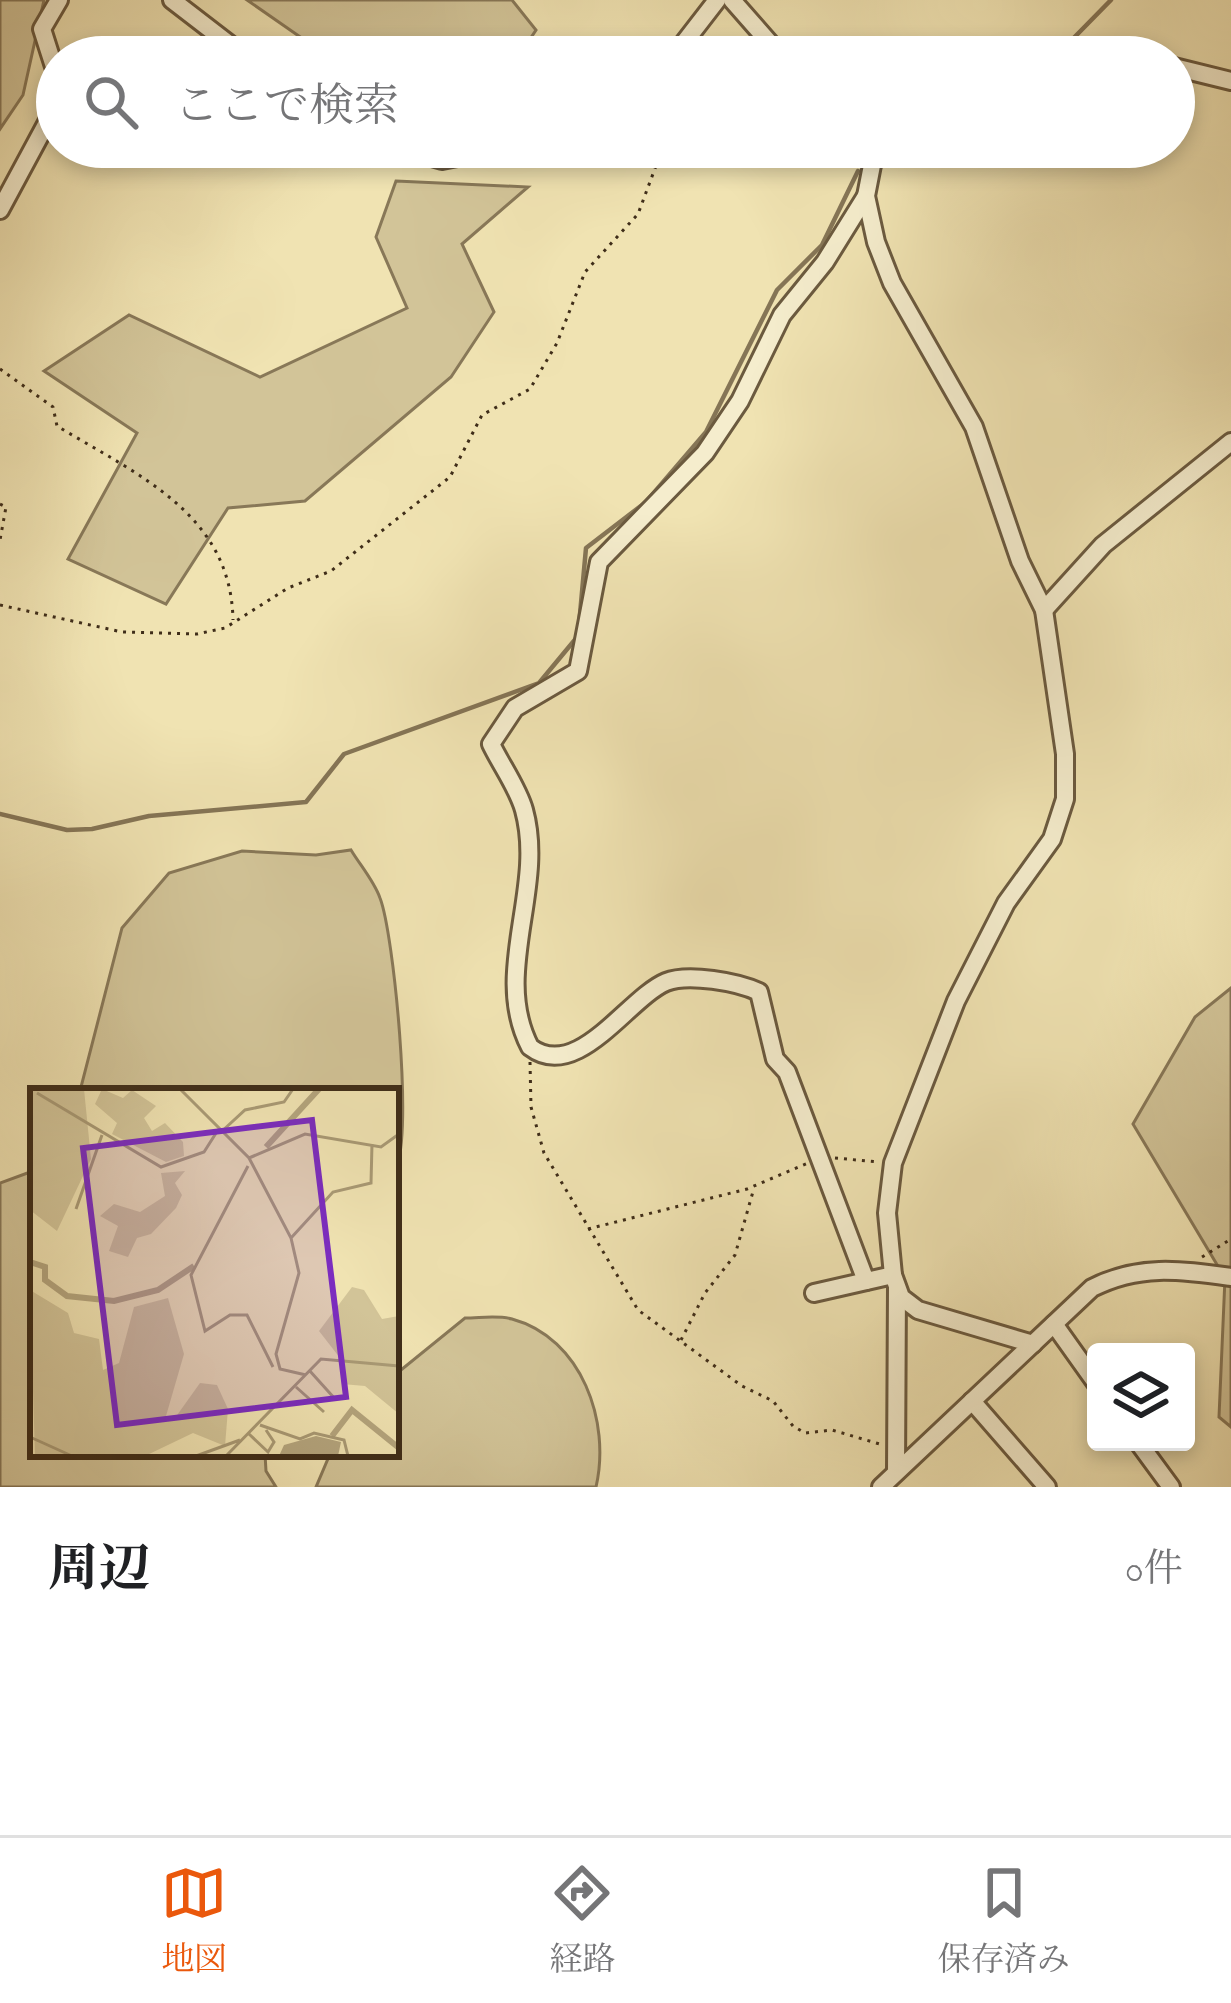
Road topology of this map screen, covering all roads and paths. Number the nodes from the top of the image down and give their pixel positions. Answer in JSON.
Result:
{"nodes":[{"id":1,"x":59,"y":0,"type":"edge"},
{"id":2,"x":172,"y":0,"type":"edge"},
{"id":3,"x":717,"y":0,"type":"edge"},
{"id":4,"x":739,"y":2,"type":"edge"},
{"id":5,"x":44,"y":36,"type":"edge"},
{"id":6,"x":219,"y":36,"type":"edge"},
{"id":7,"x":689,"y":36,"type":"edge"},
{"id":8,"x":766,"y":36,"type":"edge"},
{"id":9,"x":1195,"y":72,"type":"edge"},
{"id":10,"x":1231,"y":81,"type":"edge"},
{"id":11,"x":36,"y":143,"type":"edge"},
{"id":12,"x":655,"y":168,"type":"edge"},
{"id":13,"x":867,"y":168,"type":"edge"},
{"id":14,"x":866,"y":196,"type":"junction"},
{"id":15,"x":0,"y":209,"type":"edge"},
{"id":16,"x":0,"y":369,"type":"edge"},
{"id":17,"x":1231,"y":442,"type":"edge"},
{"id":18,"x":0,"y":504,"type":"edge"},
{"id":19,"x":0,"y":540,"type":"edge"},
{"id":20,"x":0,"y":605,"type":"edge"},
{"id":21,"x":1044,"y":610,"type":"junction"},
{"id":22,"x":233,"y":624,"type":"junction"},
{"id":23,"x":530,"y":1047,"type":"junction"},
{"id":24,"x":822,"y":1158,"type":"junction"},
{"id":25,"x":892,"y":1163,"type":"junction"},
{"id":26,"x":754,"y":1186,"type":"junction"},
{"id":27,"x":587,"y":1229,"type":"junction"},
{"id":28,"x":1231,"y":1240,"type":"edge"},
{"id":29,"x":1180,"y":1270,"type":"junction"},
{"id":30,"x":1231,"y":1276,"type":"edge"},
{"id":31,"x":866,"y":1281,"type":"junction"},
{"id":32,"x":895,"y":1282,"type":"junction"},
{"id":33,"x":814,"y":1293,"type":"dead end"},
{"id":34,"x":1054,"y":1324,"type":"junction"},
{"id":35,"x":680,"y":1342,"type":"junction"},
{"id":36,"x":1033,"y":1344,"type":"junction"},
{"id":37,"x":1087,"y":1370,"type":"edge"},
{"id":38,"x":972,"y":1401,"type":"junction"},
{"id":39,"x":896,"y":1449,"type":"junction"},
{"id":40,"x":1145,"y":1451,"type":"edge"},
{"id":41,"x":896,"y":1472,"type":"junction"},
{"id":42,"x":881,"y":1487,"type":"edge"},
{"id":43,"x":1047,"y":1487,"type":"edge"},
{"id":44,"x":1171,"y":1487,"type":"edge"}],
"edges":[{"from":1,"to":5,"type":"street"},
{"from":2,"to":6,"type":"street"},
{"from":3,"to":7,"type":"street"},
{"from":4,"to":8,"type":"street"},
{"from":9,"to":10,"type":"street"},
{"from":11,"to":15,"type":"street"},
{"from":12,"to":22,"type":"path"},
{"from":13,"to":14,"type":"street"},
{"from":14,"to":21,"type":"street"},
{"from":14,"to":23,"type":"street"},
{"from":16,"to":22,"type":"path"},
{"from":17,"to":21,"type":"street"},
{"from":18,"to":19,"type":"path"},
{"from":20,"to":22,"type":"path"},
{"from":21,"to":25,"type":"street"},
{"from":23,"to":24,"type":"street"},
{"from":23,"to":27,"type":"path"},
{"from":24,"to":25,"type":"path"},
{"from":24,"to":26,"type":"path"},
{"from":24,"to":31,"type":"street"},
{"from":25,"to":32,"type":"street"},
{"from":26,"to":27,"type":"path"},
{"from":26,"to":35,"type":"path"},
{"from":27,"to":35,"type":"path"},
{"from":28,"to":29,"type":"path"},
{"from":29,"to":30,"type":"street"},
{"from":29,"to":34,"type":"street"},
{"from":31,"to":32,"type":"street"},
{"from":31,"to":33,"type":"street"},
{"from":32,"to":36,"type":"street"},
{"from":32,"to":39,"type":"street"},
{"from":34,"to":36,"type":"street"},
{"from":34,"to":37,"type":"street"},
{"from":35,"to":39,"type":"path"},
{"from":36,"to":38,"type":"street"},
{"from":38,"to":41,"type":"street"},
{"from":38,"to":43,"type":"street"},
{"from":39,"to":41,"type":"street"},
{"from":40,"to":44,"type":"street"},
{"from":41,"to":42,"type":"street"}]}
